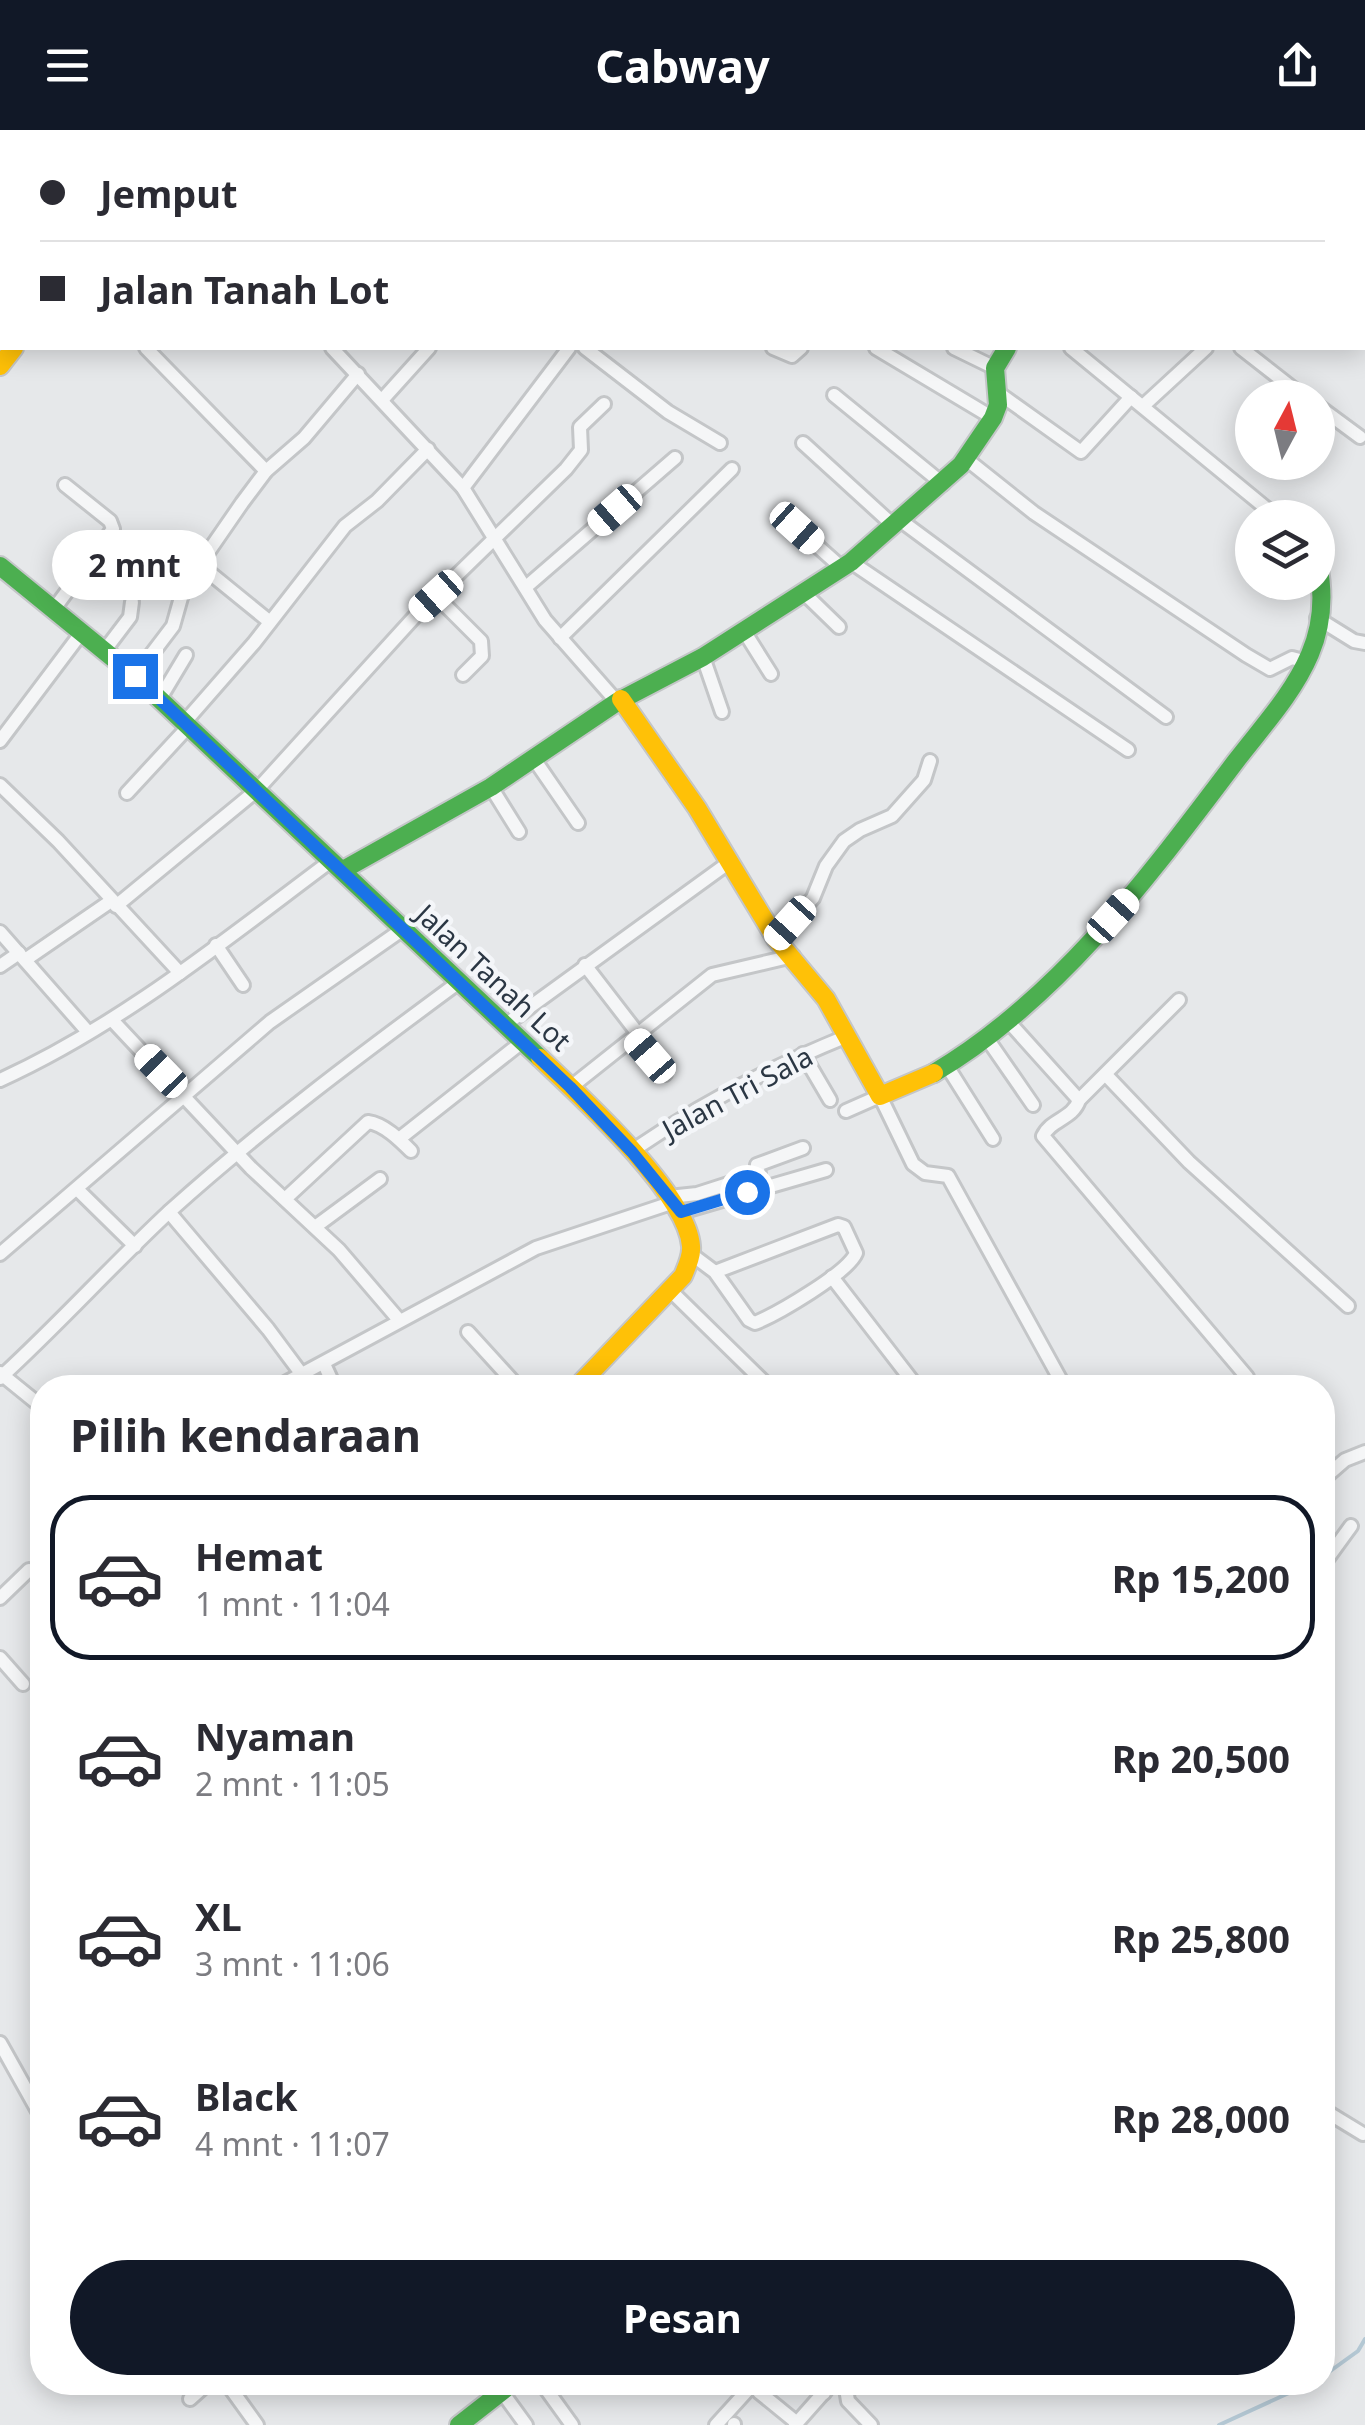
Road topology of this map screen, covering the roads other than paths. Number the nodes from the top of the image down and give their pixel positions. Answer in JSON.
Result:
{"nodes":[{"id":1,"x":148,"y":350,"type":"edge"},
{"id":2,"x":334,"y":350,"type":"edge"},
{"id":3,"x":427,"y":350,"type":"edge"},
{"id":4,"x":564,"y":350,"type":"edge"},
{"id":5,"x":588,"y":350,"type":"edge"},
{"id":6,"x":778,"y":350,"type":"edge"},
{"id":7,"x":800,"y":350,"type":"edge"},
{"id":8,"x":879,"y":350,"type":"edge"},
{"id":9,"x":958,"y":350,"type":"edge"},
{"id":10,"x":1006,"y":350,"type":"edge"},
{"id":11,"x":1074,"y":350,"type":"edge"},
{"id":12,"x":1204,"y":350,"type":"edge"},
{"id":13,"x":1245,"y":350,"type":"edge"},
{"id":14,"x":996,"y":368,"type":"junction"},
{"id":15,"x":358,"y":374,"type":"junction"},
{"id":16,"x":1282,"y":380,"type":"edge"},
{"id":17,"x":996,"y":392,"type":"junction"},
{"id":18,"x":834,"y":395,"type":"dead end"},
{"id":19,"x":1131,"y":396,"type":"junction"},
{"id":20,"x":383,"y":400,"type":"junction"},
{"id":21,"x":604,"y":404,"type":"dead end"},
{"id":22,"x":1143,"y":406,"type":"junction"},
{"id":23,"x":994,"y":418,"type":"junction"},
{"id":24,"x":1335,"y":419,"type":"edge"},
{"id":25,"x":1360,"y":438,"type":"dead end"},
{"id":26,"x":803,"y":442,"type":"dead end"},
{"id":27,"x":720,"y":443,"type":"dead end"},
{"id":28,"x":428,"y":449,"type":"junction"},
{"id":29,"x":675,"y":458,"type":"dead end"},
{"id":30,"x":965,"y":458,"type":"junction"},
{"id":31,"x":732,"y":470,"type":"dead end"},
{"id":32,"x":266,"y":471,"type":"junction"},
{"id":33,"x":943,"y":484,"type":"junction"},
{"id":34,"x":65,"y":485,"type":"dead end"},
{"id":35,"x":463,"y":488,"type":"junction"},
{"id":36,"x":1256,"y":500,"type":"edge"},
{"id":37,"x":897,"y":523,"type":"junction"},
{"id":38,"x":797,"y":528,"type":"dead end"},
{"id":39,"x":495,"y":535,"type":"junction"},
{"id":40,"x":200,"y":565,"type":"junction"},
{"id":41,"x":846,"y":565,"type":"junction"},
{"id":42,"x":0,"y":566,"type":"edge"},
{"id":43,"x":526,"y":588,"type":"junction"},
{"id":44,"x":804,"y":593,"type":"junction"},
{"id":45,"x":436,"y":596,"type":"junction"},
{"id":46,"x":1320,"y":600,"type":"edge"},
{"id":47,"x":132,"y":602,"type":"dead end"},
{"id":48,"x":54,"y":609,"type":"junction"},
{"id":49,"x":1318,"y":618,"type":"junction"},
{"id":50,"x":270,"y":622,"type":"junction"},
{"id":51,"x":839,"y":627,"type":"dead end"},
{"id":52,"x":744,"y":630,"type":"junction"},
{"id":53,"x":82,"y":632,"type":"junction"},
{"id":54,"x":560,"y":638,"type":"junction"},
{"id":55,"x":1365,"y":642,"type":"edge"},
{"id":56,"x":105,"y":650,"type":"junction"},
{"id":57,"x":186,"y":655,"type":"dead end"},
{"id":58,"x":702,"y":657,"type":"junction"},
{"id":59,"x":1307,"y":662,"type":"junction"},
{"id":60,"x":771,"y":674,"type":"dead end"},
{"id":61,"x":463,"y":675,"type":"dead end"},
{"id":62,"x":135,"y":676,"type":"junction"},
{"id":63,"x":159,"y":700,"type":"junction"},
{"id":64,"x":619,"y":700,"type":"junction"},
{"id":65,"x":722,"y":712,"type":"dead end"},
{"id":66,"x":1166,"y":717,"type":"dead end"},
{"id":67,"x":186,"y":725,"type":"junction"},
{"id":68,"x":0,"y":741,"type":"edge"},
{"id":69,"x":1128,"y":750,"type":"dead end"},
{"id":70,"x":534,"y":759,"type":"junction"},
{"id":71,"x":930,"y":762,"type":"dead end"},
{"id":72,"x":0,"y":784,"type":"edge"},
{"id":73,"x":491,"y":787,"type":"junction"},
{"id":74,"x":258,"y":790,"type":"junction"},
{"id":75,"x":126,"y":793,"type":"dead end"},
{"id":76,"x":578,"y":823,"type":"dead end"},
{"id":77,"x":519,"y":832,"type":"dead end"},
{"id":78,"x":731,"y":861,"type":"junction"},
{"id":79,"x":338,"y":865,"type":"junction"},
{"id":80,"x":114,"y":904,"type":"junction"},
{"id":81,"x":403,"y":929,"type":"junction"},
{"id":82,"x":0,"y":932,"type":"edge"},
{"id":83,"x":776,"y":938,"type":"junction"},
{"id":84,"x":216,"y":944,"type":"junction"},
{"id":85,"x":793,"y":956,"type":"junction"},
{"id":86,"x":22,"y":957,"type":"junction"},
{"id":87,"x":0,"y":966,"type":"edge"},
{"id":88,"x":585,"y":966,"type":"junction"},
{"id":89,"x":180,"y":973,"type":"junction"},
{"id":90,"x":458,"y":982,"type":"junction"},
{"id":91,"x":243,"y":985,"type":"dead end"},
{"id":92,"x":1179,"y":1000,"type":"dead end"},
{"id":93,"x":112,"y":1020,"type":"junction"},
{"id":94,"x":1008,"y":1022,"type":"junction"},
{"id":95,"x":504,"y":1025,"type":"junction"},
{"id":96,"x":88,"y":1032,"type":"junction"},
{"id":97,"x":636,"y":1036,"type":"junction"},
{"id":98,"x":845,"y":1037,"type":"junction"},
{"id":99,"x":986,"y":1037,"type":"junction"},
{"id":100,"x":522,"y":1042,"type":"junction"},
{"id":101,"x":802,"y":1054,"type":"junction"},
{"id":102,"x":948,"y":1066,"type":"junction"},
{"id":103,"x":665,"y":1074,"type":"dead end"},
{"id":104,"x":1106,"y":1076,"type":"junction"},
{"id":105,"x":0,"y":1080,"type":"edge"},
{"id":106,"x":570,"y":1087,"type":"junction"},
{"id":107,"x":186,"y":1096,"type":"junction"},
{"id":108,"x":880,"y":1096,"type":"junction"},
{"id":109,"x":830,"y":1100,"type":"dead end"},
{"id":110,"x":1079,"y":1100,"type":"junction"},
{"id":111,"x":1032,"y":1105,"type":"dead end"},
{"id":112,"x":846,"y":1111,"type":"dead end"},
{"id":113,"x":399,"y":1139,"type":"junction"},
{"id":114,"x":994,"y":1140,"type":"dead end"},
{"id":115,"x":803,"y":1148,"type":"dead end"},
{"id":116,"x":411,"y":1152,"type":"dead end"},
{"id":117,"x":632,"y":1152,"type":"junction"},
{"id":118,"x":238,"y":1153,"type":"junction"},
{"id":119,"x":826,"y":1170,"type":"dead end"},
{"id":120,"x":380,"y":1179,"type":"dead end"},
{"id":121,"x":77,"y":1189,"type":"junction"},
{"id":122,"x":285,"y":1199,"type":"junction"},
{"id":123,"x":675,"y":1204,"type":"junction"},
{"id":124,"x":169,"y":1212,"type":"junction"},
{"id":125,"x":315,"y":1227,"type":"junction"},
{"id":126,"x":135,"y":1246,"type":"junction"},
{"id":127,"x":0,"y":1254,"type":"edge"},
{"id":128,"x":691,"y":1254,"type":"junction"},
{"id":129,"x":715,"y":1272,"type":"junction"},
{"id":130,"x":832,"y":1277,"type":"junction"},
{"id":131,"x":671,"y":1291,"type":"junction"},
{"id":132,"x":1348,"y":1306,"type":"dead end"},
{"id":133,"x":399,"y":1320,"type":"junction"},
{"id":134,"x":468,"y":1332,"type":"dead end"},
{"id":135,"x":324,"y":1364,"type":"junction"},
{"id":136,"x":300,"y":1372,"type":"junction"},
{"id":137,"x":296,"y":1375,"type":"edge"},
{"id":138,"x":329,"y":1375,"type":"edge"},
{"id":139,"x":507,"y":1375,"type":"edge"},
{"id":140,"x":589,"y":1375,"type":"edge"},
{"id":141,"x":757,"y":1375,"type":"edge"},
{"id":142,"x":907,"y":1375,"type":"edge"},
{"id":143,"x":1058,"y":1375,"type":"edge"},
{"id":144,"x":1245,"y":1375,"type":"edge"},
{"id":145,"x":1,"y":1376,"type":"edge"},
{"id":146,"x":30,"y":1398,"type":"edge"},
{"id":147,"x":1365,"y":1452,"type":"edge"},
{"id":148,"x":1335,"y":1468,"type":"edge"},
{"id":149,"x":1351,"y":1526,"type":"dead end"},
{"id":150,"x":1335,"y":1548,"type":"edge"},
{"id":151,"x":29,"y":1570,"type":"dead end"},
{"id":152,"x":0,"y":1598,"type":"edge"},
{"id":153,"x":0,"y":1658,"type":"edge"},
{"id":154,"x":23,"y":1684,"type":"dead end"},
{"id":155,"x":0,"y":2043,"type":"edge"},
{"id":156,"x":30,"y":2097,"type":"edge"},
{"id":157,"x":1335,"y":2117,"type":"edge"},
{"id":158,"x":1363,"y":2134,"type":"edge"},
{"id":159,"x":195,"y":2395,"type":"edge"},
{"id":160,"x":236,"y":2395,"type":"edge"},
{"id":161,"x":498,"y":2395,"type":"edge"},
{"id":162,"x":512,"y":2395,"type":"edge"},
{"id":163,"x":550,"y":2395,"type":"edge"},
{"id":164,"x":748,"y":2395,"type":"edge"},
{"id":165,"x":765,"y":2395,"type":"edge"},
{"id":166,"x":822,"y":2395,"type":"edge"},
{"id":167,"x":847,"y":2395,"type":"edge"},
{"id":168,"x":190,"y":2399,"type":"dead end"},
{"id":169,"x":796,"y":2424,"type":"edge"},
{"id":170,"x":258,"y":2425,"type":"edge"},
{"id":171,"x":459,"y":2425,"type":"edge"},
{"id":172,"x":526,"y":2425,"type":"edge"},
{"id":173,"x":572,"y":2425,"type":"edge"},
{"id":174,"x":716,"y":2425,"type":"edge"},
{"id":175,"x":871,"y":2425,"type":"edge"}],
"edges":[{"from":1,"to":32,"type":"street"},
{"from":2,"to":15,"type":"street"},
{"from":3,"to":20,"type":"street"},
{"from":4,"to":35,"type":"street"},
{"from":5,"to":27,"type":"street"},
{"from":6,"to":7,"type":"street"},
{"from":8,"to":23,"type":"street"},
{"from":9,"to":14,"type":"street"},
{"from":10,"to":14,"type":"street"},
{"from":11,"to":19,"type":"street"},
{"from":12,"to":22,"type":"street"},
{"from":13,"to":16,"type":"street"},
{"from":14,"to":17,"type":"street"},
{"from":15,"to":20,"type":"street"},
{"from":15,"to":32,"type":"street"},
{"from":17,"to":19,"type":"street"},
{"from":17,"to":23,"type":"street"},
{"from":18,"to":33,"type":"street"},
{"from":19,"to":22,"type":"street"},
{"from":20,"to":28,"type":"street"},
{"from":21,"to":39,"type":"street"},
{"from":22,"to":36,"type":"street"},
{"from":23,"to":30,"type":"street"},
{"from":24,"to":25,"type":"street"},
{"from":26,"to":37,"type":"street"},
{"from":28,"to":35,"type":"street"},
{"from":28,"to":50,"type":"street"},
{"from":29,"to":43,"type":"street"},
{"from":30,"to":33,"type":"street"},
{"from":30,"to":59,"type":"street"},
{"from":31,"to":54,"type":"street"},
{"from":32,"to":40,"type":"street"},
{"from":33,"to":37,"type":"street"},
{"from":34,"to":48,"type":"street"},
{"from":35,"to":39,"type":"street"},
{"from":37,"to":41,"type":"street"},
{"from":37,"to":66,"type":"street"},
{"from":38,"to":41,"type":"street"},
{"from":39,"to":43,"type":"street"},
{"from":39,"to":45,"type":"street"},
{"from":40,"to":50,"type":"street"},
{"from":40,"to":62,"type":"street"},
{"from":41,"to":44,"type":"street"},
{"from":41,"to":69,"type":"street"},
{"from":42,"to":48,"type":"street","name":"Jalan Tanah Lot"},
{"from":43,"to":54,"type":"street"},
{"from":44,"to":51,"type":"street"},
{"from":44,"to":52,"type":"street"},
{"from":45,"to":61,"type":"street"},
{"from":45,"to":74,"type":"street"},
{"from":46,"to":49,"type":"street"},
{"from":47,"to":56,"type":"street"},
{"from":48,"to":53,"type":"street","name":"Jalan Tanah Lot"},
{"from":49,"to":55,"type":"street"},
{"from":49,"to":59,"type":"street"},
{"from":50,"to":67,"type":"street"},
{"from":52,"to":58,"type":"street"},
{"from":52,"to":60,"type":"street"},
{"from":53,"to":56,"type":"street","name":"Jalan Tanah Lot"},
{"from":53,"to":68,"type":"street"},
{"from":54,"to":64,"type":"street"},
{"from":56,"to":62,"type":"street","name":"Jalan Tanah Lot"},
{"from":57,"to":63,"type":"street"},
{"from":58,"to":64,"type":"street"},
{"from":58,"to":65,"type":"street"},
{"from":59,"to":94,"type":"street"},
{"from":62,"to":63,"type":"street","name":"Jalan Tanah Lot"},
{"from":63,"to":67,"type":"street","name":"Jalan Tanah Lot"},
{"from":64,"to":70,"type":"street"},
{"from":64,"to":78,"type":"street"},
{"from":67,"to":74,"type":"street","name":"Jalan Tanah Lot"},
{"from":67,"to":75,"type":"street"},
{"from":70,"to":73,"type":"street"},
{"from":70,"to":76,"type":"street"},
{"from":71,"to":83,"type":"street"},
{"from":72,"to":80,"type":"street"},
{"from":73,"to":77,"type":"street"},
{"from":73,"to":79,"type":"street"},
{"from":74,"to":79,"type":"street","name":"Jalan Tanah Lot"},
{"from":74,"to":80,"type":"street"},
{"from":78,"to":83,"type":"street"},
{"from":78,"to":88,"type":"street"},
{"from":79,"to":81,"type":"street","name":"Jalan Tanah Lot"},
{"from":79,"to":84,"type":"street"},
{"from":80,"to":86,"type":"street"},
{"from":80,"to":89,"type":"street"},
{"from":81,"to":90,"type":"street","name":"Jalan Tanah Lot"},
{"from":81,"to":107,"type":"street"},
{"from":82,"to":86,"type":"street"},
{"from":83,"to":85,"type":"street"},
{"from":84,"to":89,"type":"street"},
{"from":84,"to":91,"type":"street"},
{"from":85,"to":97,"type":"street"},
{"from":85,"to":98,"type":"street"},
{"from":86,"to":87,"type":"street"},
{"from":86,"to":96,"type":"street"},
{"from":88,"to":95,"type":"street"},
{"from":88,"to":97,"type":"street"},
{"from":89,"to":93,"type":"street"},
{"from":90,"to":95,"type":"street","name":"Jalan Tanah Lot"},
{"from":90,"to":118,"type":"street"},
{"from":92,"to":104,"type":"street"},
{"from":93,"to":96,"type":"street"},
{"from":93,"to":107,"type":"street"},
{"from":94,"to":99,"type":"street"},
{"from":94,"to":110,"type":"street"},
{"from":95,"to":100,"type":"street","name":"Jalan Tanah Lot"},
{"from":96,"to":105,"type":"street"},
{"from":97,"to":103,"type":"street"},
{"from":97,"to":106,"type":"street"},
{"from":98,"to":101,"type":"street","name":"Jalan Tri Sala"},
{"from":98,"to":108,"type":"street"},
{"from":99,"to":102,"type":"street"},
{"from":99,"to":111,"type":"street"},
{"from":100,"to":106,"type":"street","name":"Jalan Tanah Lot"},
{"from":100,"to":113,"type":"street"},
{"from":101,"to":109,"type":"street"},
{"from":101,"to":117,"type":"street","name":"Jalan Tri Sala"},
{"from":102,"to":108,"type":"street"},
{"from":102,"to":114,"type":"street"},
{"from":104,"to":110,"type":"street"},
{"from":104,"to":132,"type":"street"},
{"from":106,"to":117,"type":"street","name":"Jalan Tanah Lot"},
{"from":107,"to":118,"type":"street"},
{"from":107,"to":121,"type":"street"},
{"from":108,"to":112,"type":"street"},
{"from":108,"to":143,"type":"street"},
{"from":110,"to":144,"type":"street"},
{"from":113,"to":116,"type":"street"},
{"from":113,"to":122,"type":"street"},
{"from":115,"to":123,"type":"street"},
{"from":117,"to":123,"type":"street","name":"Jalan Tanah Lot"},
{"from":118,"to":122,"type":"street"},
{"from":118,"to":124,"type":"street"},
{"from":119,"to":123,"type":"street"},
{"from":120,"to":125,"type":"street"},
{"from":121,"to":126,"type":"street"},
{"from":121,"to":127,"type":"street"},
{"from":122,"to":125,"type":"street"},
{"from":123,"to":128,"type":"street","name":"Jalan Tanah Lot"},
{"from":123,"to":133,"type":"street"},
{"from":124,"to":126,"type":"street"},
{"from":124,"to":136,"type":"street"},
{"from":125,"to":133,"type":"street"},
{"from":126,"to":145,"type":"street"},
{"from":128,"to":129,"type":"street"},
{"from":128,"to":131,"type":"street"},
{"from":129,"to":130,"type":"street"},
{"from":129,"to":130,"type":"street"},
{"from":130,"to":142,"type":"street"},
{"from":131,"to":140,"type":"street"},
{"from":131,"to":141,"type":"street"},
{"from":133,"to":135,"type":"street"},
{"from":134,"to":139,"type":"street"},
{"from":135,"to":136,"type":"street"},
{"from":135,"to":138,"type":"street"},
{"from":136,"to":137,"type":"street"},
{"from":145,"to":146,"type":"street"},
{"from":147,"to":148,"type":"street"},
{"from":149,"to":150,"type":"street"},
{"from":151,"to":152,"type":"street"},
{"from":153,"to":154,"type":"street"},
{"from":155,"to":156,"type":"street"},
{"from":157,"to":158,"type":"street"},
{"from":159,"to":168,"type":"street"},
{"from":160,"to":170,"type":"street"},
{"from":161,"to":171,"type":"street"},
{"from":162,"to":172,"type":"street"},
{"from":163,"to":173,"type":"street"},
{"from":164,"to":174,"type":"street"},
{"from":165,"to":169,"type":"street"},
{"from":166,"to":169,"type":"street"},
{"from":167,"to":175,"type":"street"}]}
